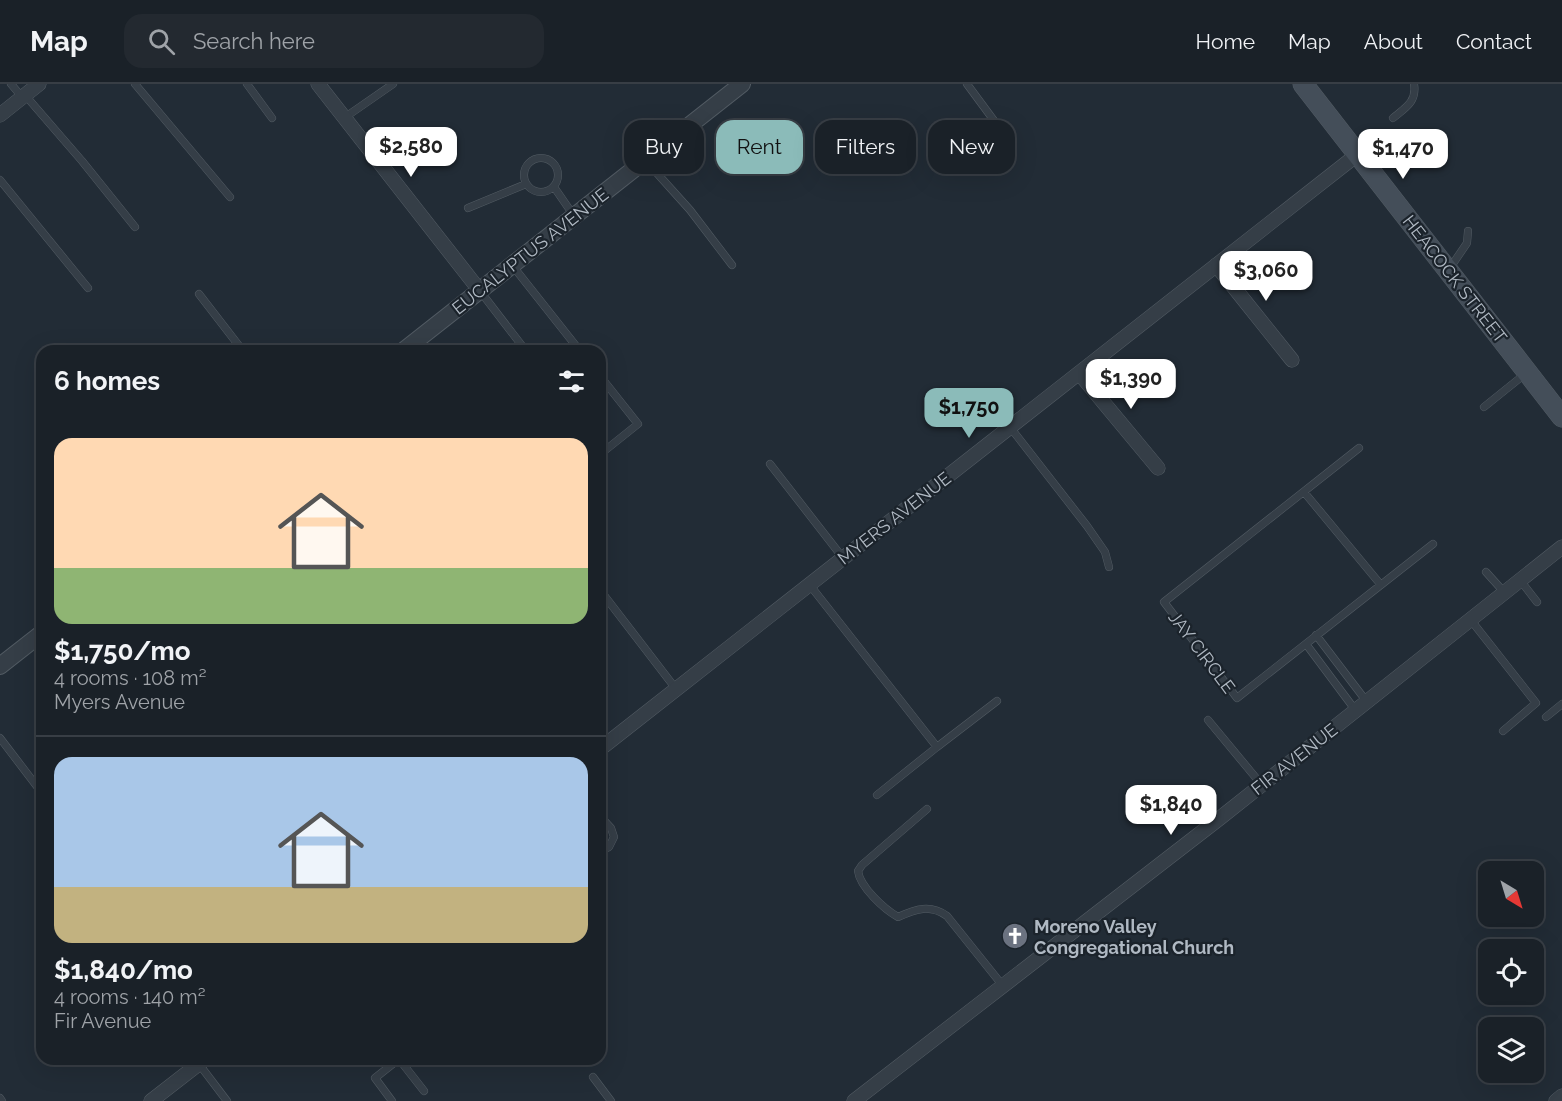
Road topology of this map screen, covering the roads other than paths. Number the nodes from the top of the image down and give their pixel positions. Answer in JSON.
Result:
{"nodes":[{"id":1,"x":11,"y":84,"type":"edge"},
{"id":2,"x":39,"y":84,"type":"edge"},
{"id":3,"x":135,"y":84,"type":"edge"},
{"id":4,"x":247,"y":84,"type":"edge"},
{"id":5,"x":318,"y":84,"type":"edge"},
{"id":6,"x":393,"y":84,"type":"edge"},
{"id":7,"x":742,"y":84,"type":"edge"},
{"id":8,"x":967,"y":84,"type":"edge"},
{"id":9,"x":1303,"y":84,"type":"edge"},
{"id":10,"x":1414,"y":84,"type":"edge"},
{"id":11,"x":23,"y":96,"type":"junction"},
{"id":12,"x":0,"y":115,"type":"edge"},
{"id":13,"x":272,"y":118,"type":"dead end"},
{"id":14,"x":345,"y":118,"type":"junction"},
{"id":15,"x":1393,"y":118,"type":"dead end"},
{"id":16,"x":696,"y":120,"type":"edge"},
{"id":17,"x":994,"y":120,"type":"edge"},
{"id":18,"x":1358,"y":154,"type":"junction"},
{"id":19,"x":627,"y":174,"type":"edge"},
{"id":20,"x":658,"y":174,"type":"edge"},
{"id":21,"x":0,"y":180,"type":"edge"},
{"id":22,"x":526,"y":184,"type":"junction"},
{"id":23,"x":554,"y":187,"type":"junction"},
{"id":24,"x":230,"y":197,"type":"dead end"},
{"id":25,"x":468,"y":208,"type":"dead end"},
{"id":26,"x":574,"y":216,"type":"junction"},
{"id":27,"x":135,"y":227,"type":"dead end"},
{"id":28,"x":1468,"y":231,"type":"dead end"},
{"id":29,"x":1216,"y":264,"type":"junction"},
{"id":30,"x":512,"y":265,"type":"junction"},
{"id":31,"x":732,"y":265,"type":"dead end"},
{"id":32,"x":1448,"y":270,"type":"junction"},
{"id":33,"x":88,"y":288,"type":"dead end"},
{"id":34,"x":480,"y":291,"type":"junction"},
{"id":35,"x":199,"y":294,"type":"dead end"},
{"id":36,"x":238,"y":345,"type":"edge"},
{"id":37,"x":411,"y":345,"type":"edge"},
{"id":38,"x":521,"y":345,"type":"edge"},
{"id":39,"x":575,"y":345,"type":"edge"},
{"id":40,"x":1292,"y":360,"type":"dead end"},
{"id":41,"x":1527,"y":372,"type":"junction"},
{"id":42,"x":1079,"y":373,"type":"junction"},
{"id":43,"x":606,"y":384,"type":"edge"},
{"id":44,"x":1484,"y":407,"type":"dead end"},
{"id":45,"x":1562,"y":417,"type":"edge"},
{"id":46,"x":1010,"y":427,"type":"junction"},
{"id":47,"x":1359,"y":448,"type":"dead end"},
{"id":48,"x":606,"y":450,"type":"edge"},
{"id":49,"x":770,"y":464,"type":"dead end"},
{"id":50,"x":1158,"y":468,"type":"dead end"},
{"id":51,"x":1304,"y":492,"type":"junction"},
{"id":52,"x":1433,"y":544,"type":"dead end"},
{"id":53,"x":1562,"y":547,"type":"edge"},
{"id":54,"x":843,"y":558,"type":"junction"},
{"id":55,"x":1109,"y":567,"type":"dead end"},
{"id":56,"x":1486,"y":572,"type":"dead end"},
{"id":57,"x":1520,"y":580,"type":"junction"},
{"id":58,"x":809,"y":584,"type":"junction"},
{"id":59,"x":1381,"y":585,"type":"junction"},
{"id":60,"x":1504,"y":592,"type":"junction"},
{"id":61,"x":606,"y":598,"type":"edge"},
{"id":62,"x":1537,"y":602,"type":"dead end"},
{"id":63,"x":1470,"y":619,"type":"junction"},
{"id":64,"x":1316,"y":635,"type":"junction"},
{"id":65,"x":36,"y":638,"type":"edge"},
{"id":66,"x":1306,"y":644,"type":"junction"},
{"id":67,"x":0,"y":666,"type":"edge"},
{"id":68,"x":676,"y":689,"type":"junction"},
{"id":69,"x":997,"y":701,"type":"dead end"},
{"id":70,"x":1367,"y":702,"type":"junction"},
{"id":71,"x":1562,"y":704,"type":"edge"},
{"id":72,"x":1356,"y":711,"type":"junction"},
{"id":73,"x":1546,"y":717,"type":"dead end"},
{"id":74,"x":1208,"y":720,"type":"dead end"},
{"id":75,"x":1503,"y":731,"type":"dead end"},
{"id":76,"x":0,"y":738,"type":"edge"},
{"id":77,"x":606,"y":744,"type":"edge"},
{"id":78,"x":937,"y":747,"type":"junction"},
{"id":79,"x":1261,"y":784,"type":"junction"},
{"id":80,"x":36,"y":785,"type":"edge"},
{"id":81,"x":877,"y":795,"type":"dead end"},
{"id":82,"x":927,"y":809,"type":"dead end"},
{"id":83,"x":606,"y":823,"type":"edge"},
{"id":84,"x":606,"y":848,"type":"edge"},
{"id":85,"x":1003,"y":986,"type":"junction"},
{"id":86,"x":197,"y":1065,"type":"edge"},
{"id":87,"x":204,"y":1065,"type":"edge"},
{"id":88,"x":391,"y":1065,"type":"edge"},
{"id":89,"x":404,"y":1065,"type":"edge"},
{"id":90,"x":593,"y":1077,"type":"dead end"},
{"id":91,"x":424,"y":1091,"type":"dead end"},
{"id":92,"x":1562,"y":1096,"type":"edge"},
{"id":93,"x":159,"y":1099,"type":"edge"},
{"id":94,"x":227,"y":1101,"type":"edge"},
{"id":95,"x":392,"y":1101,"type":"edge"},
{"id":96,"x":611,"y":1101,"type":"edge"},
{"id":97,"x":854,"y":1101,"type":"edge"},
{"id":98,"x":1556,"y":1101,"type":"edge"}],
"edges":[{"from":1,"to":11,"type":"lane"},
{"from":2,"to":11,"type":"street"},
{"from":3,"to":24,"type":"lane"},
{"from":4,"to":13,"type":"lane"},
{"from":5,"to":14,"type":"street"},
{"from":6,"to":14,"type":"lane"},
{"from":7,"to":16,"type":"street","name":"EUCALYPTUS AVENUE"},
{"from":8,"to":17,"type":"lane"},
{"from":9,"to":18,"type":"main road","name":"HEACOCK STREET"},
{"from":10,"to":15,"type":"lane"},
{"from":11,"to":12,"type":"street"},
{"from":11,"to":27,"type":"lane"},
{"from":14,"to":34,"type":"street"},
{"from":18,"to":29,"type":"street","name":"MYERS AVENUE"},
{"from":18,"to":32,"type":"main road","name":"HEACOCK STREET"},
{"from":19,"to":26,"type":"street","name":"EUCALYPTUS AVENUE"},
{"from":20,"to":31,"type":"lane"},
{"from":21,"to":33,"type":"lane"},
{"from":22,"to":23,"type":"lane"},
{"from":22,"to":23,"type":"lane"},
{"from":22,"to":25,"type":"lane"},
{"from":23,"to":26,"type":"lane"},
{"from":26,"to":30,"type":"street","name":"EUCALYPTUS AVENUE"},
{"from":28,"to":32,"type":"lane"},
{"from":29,"to":40,"type":"street"},
{"from":29,"to":42,"type":"street","name":"MYERS AVENUE"},
{"from":30,"to":34,"type":"street","name":"EUCALYPTUS AVENUE"},
{"from":30,"to":39,"type":"lane"},
{"from":32,"to":41,"type":"main road","name":"HEACOCK STREET"},
{"from":34,"to":37,"type":"street","name":"EUCALYPTUS AVENUE"},
{"from":34,"to":38,"type":"lane"},
{"from":35,"to":36,"type":"lane"},
{"from":41,"to":44,"type":"lane"},
{"from":41,"to":45,"type":"main road","name":"HEACOCK STREET"},
{"from":42,"to":46,"type":"street","name":"MYERS AVENUE"},
{"from":42,"to":50,"type":"street"},
{"from":43,"to":48,"type":"lane"},
{"from":46,"to":54,"type":"street","name":"MYERS AVENUE"},
{"from":46,"to":55,"type":"lane"},
{"from":47,"to":51,"type":"lane","name":"JAY CIRCLE"},
{"from":49,"to":54,"type":"lane"},
{"from":51,"to":59,"type":"lane"},
{"from":51,"to":66,"type":"lane","name":"JAY CIRCLE"},
{"from":52,"to":59,"type":"lane","name":"JAY CIRCLE"},
{"from":53,"to":57,"type":"street","name":"FIR AVENUE"},
{"from":54,"to":58,"type":"street","name":"MYERS AVENUE"},
{"from":56,"to":60,"type":"lane"},
{"from":57,"to":60,"type":"street","name":"FIR AVENUE"},
{"from":57,"to":62,"type":"lane"},
{"from":58,"to":68,"type":"street","name":"MYERS AVENUE"},
{"from":58,"to":78,"type":"lane"},
{"from":59,"to":64,"type":"lane","name":"JAY CIRCLE"},
{"from":60,"to":63,"type":"street","name":"FIR AVENUE"},
{"from":61,"to":68,"type":"lane"},
{"from":63,"to":70,"type":"street","name":"FIR AVENUE"},
{"from":63,"to":75,"type":"lane"},
{"from":64,"to":66,"type":"lane","name":"JAY CIRCLE"},
{"from":64,"to":70,"type":"lane"},
{"from":65,"to":67,"type":"street"},
{"from":66,"to":72,"type":"lane"},
{"from":68,"to":77,"type":"street","name":"MYERS AVENUE"},
{"from":69,"to":78,"type":"lane"},
{"from":70,"to":72,"type":"street","name":"FIR AVENUE"},
{"from":71,"to":73,"type":"lane"},
{"from":72,"to":79,"type":"street","name":"FIR AVENUE"},
{"from":74,"to":79,"type":"lane"},
{"from":76,"to":80,"type":"lane"},
{"from":78,"to":81,"type":"lane"},
{"from":79,"to":85,"type":"street","name":"FIR AVENUE"},
{"from":82,"to":85,"type":"lane"},
{"from":83,"to":84,"type":"lane"},
{"from":85,"to":97,"type":"street","name":"FIR AVENUE"},
{"from":86,"to":93,"type":"street"},
{"from":87,"to":94,"type":"lane"},
{"from":88,"to":95,"type":"lane"},
{"from":89,"to":91,"type":"lane"},
{"from":90,"to":96,"type":"lane"},
{"from":92,"to":98,"type":"street"}]}
